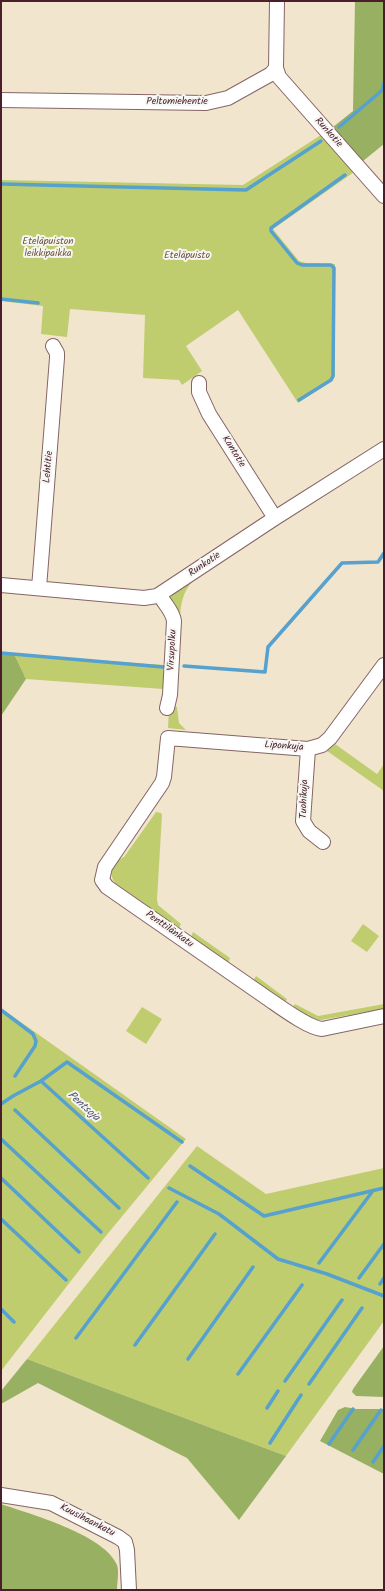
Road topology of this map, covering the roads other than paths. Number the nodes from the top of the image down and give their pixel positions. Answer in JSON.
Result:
{"nodes":[{"id":1,"x":277,"y":1,"type":"edge"},
{"id":2,"x":276,"y":68,"type":"junction"},
{"id":3,"x":1,"y":100,"type":"edge"},
{"id":4,"x":384,"y":196,"type":"edge"},
{"id":5,"x":53,"y":346,"type":"dead end"},
{"id":6,"x":199,"y":383,"type":"dead end"},
{"id":7,"x":384,"y":448,"type":"edge"},
{"id":8,"x":275,"y":518,"type":"junction"},
{"id":9,"x":1,"y":585,"type":"edge"},
{"id":10,"x":39,"y":588,"type":"junction"},
{"id":11,"x":160,"y":595,"type":"junction"},
{"id":12,"x":384,"y":665,"type":"edge"},
{"id":13,"x":167,"y":708,"type":"dead end"},
{"id":14,"x":168,"y":738,"type":"joint"},
{"id":15,"x":308,"y":749,"type":"junction"},
{"id":16,"x":323,"y":842,"type":"dead end"},
{"id":17,"x":384,"y":1016,"type":"edge"},
{"id":18,"x":1,"y":1495,"type":"edge"},
{"id":19,"x":129,"y":1590,"type":"edge"}],
"edges":[{"from":1,"to":2,"type":"street"},
{"from":2,"to":3,"type":"street","name":"Peltomiehentie"},
{"from":2,"to":4,"type":"street","name":"Runkotie"},
{"from":5,"to":10,"type":"street","name":"Lehtitie"},
{"from":6,"to":8,"type":"street","name":"Kantotie"},
{"from":7,"to":8,"type":"street","name":"Runkotie"},
{"from":8,"to":11,"type":"street","name":"Runkotie"},
{"from":9,"to":10,"type":"street","name":"Runkotie"},
{"from":10,"to":11,"type":"street","name":"Runkotie"},
{"from":11,"to":13,"type":"street","name":"Virsupolku"},
{"from":12,"to":15,"type":"street","name":"Liponkuja"},
{"from":14,"to":15,"type":"street","name":"Liponkuja"},
{"from":14,"to":17,"type":"street","name":"Penttilänkatu"},
{"from":15,"to":16,"type":"street","name":"Tuohikuja"},
{"from":18,"to":19,"type":"street","name":"Kuusihaankatu"}]}
